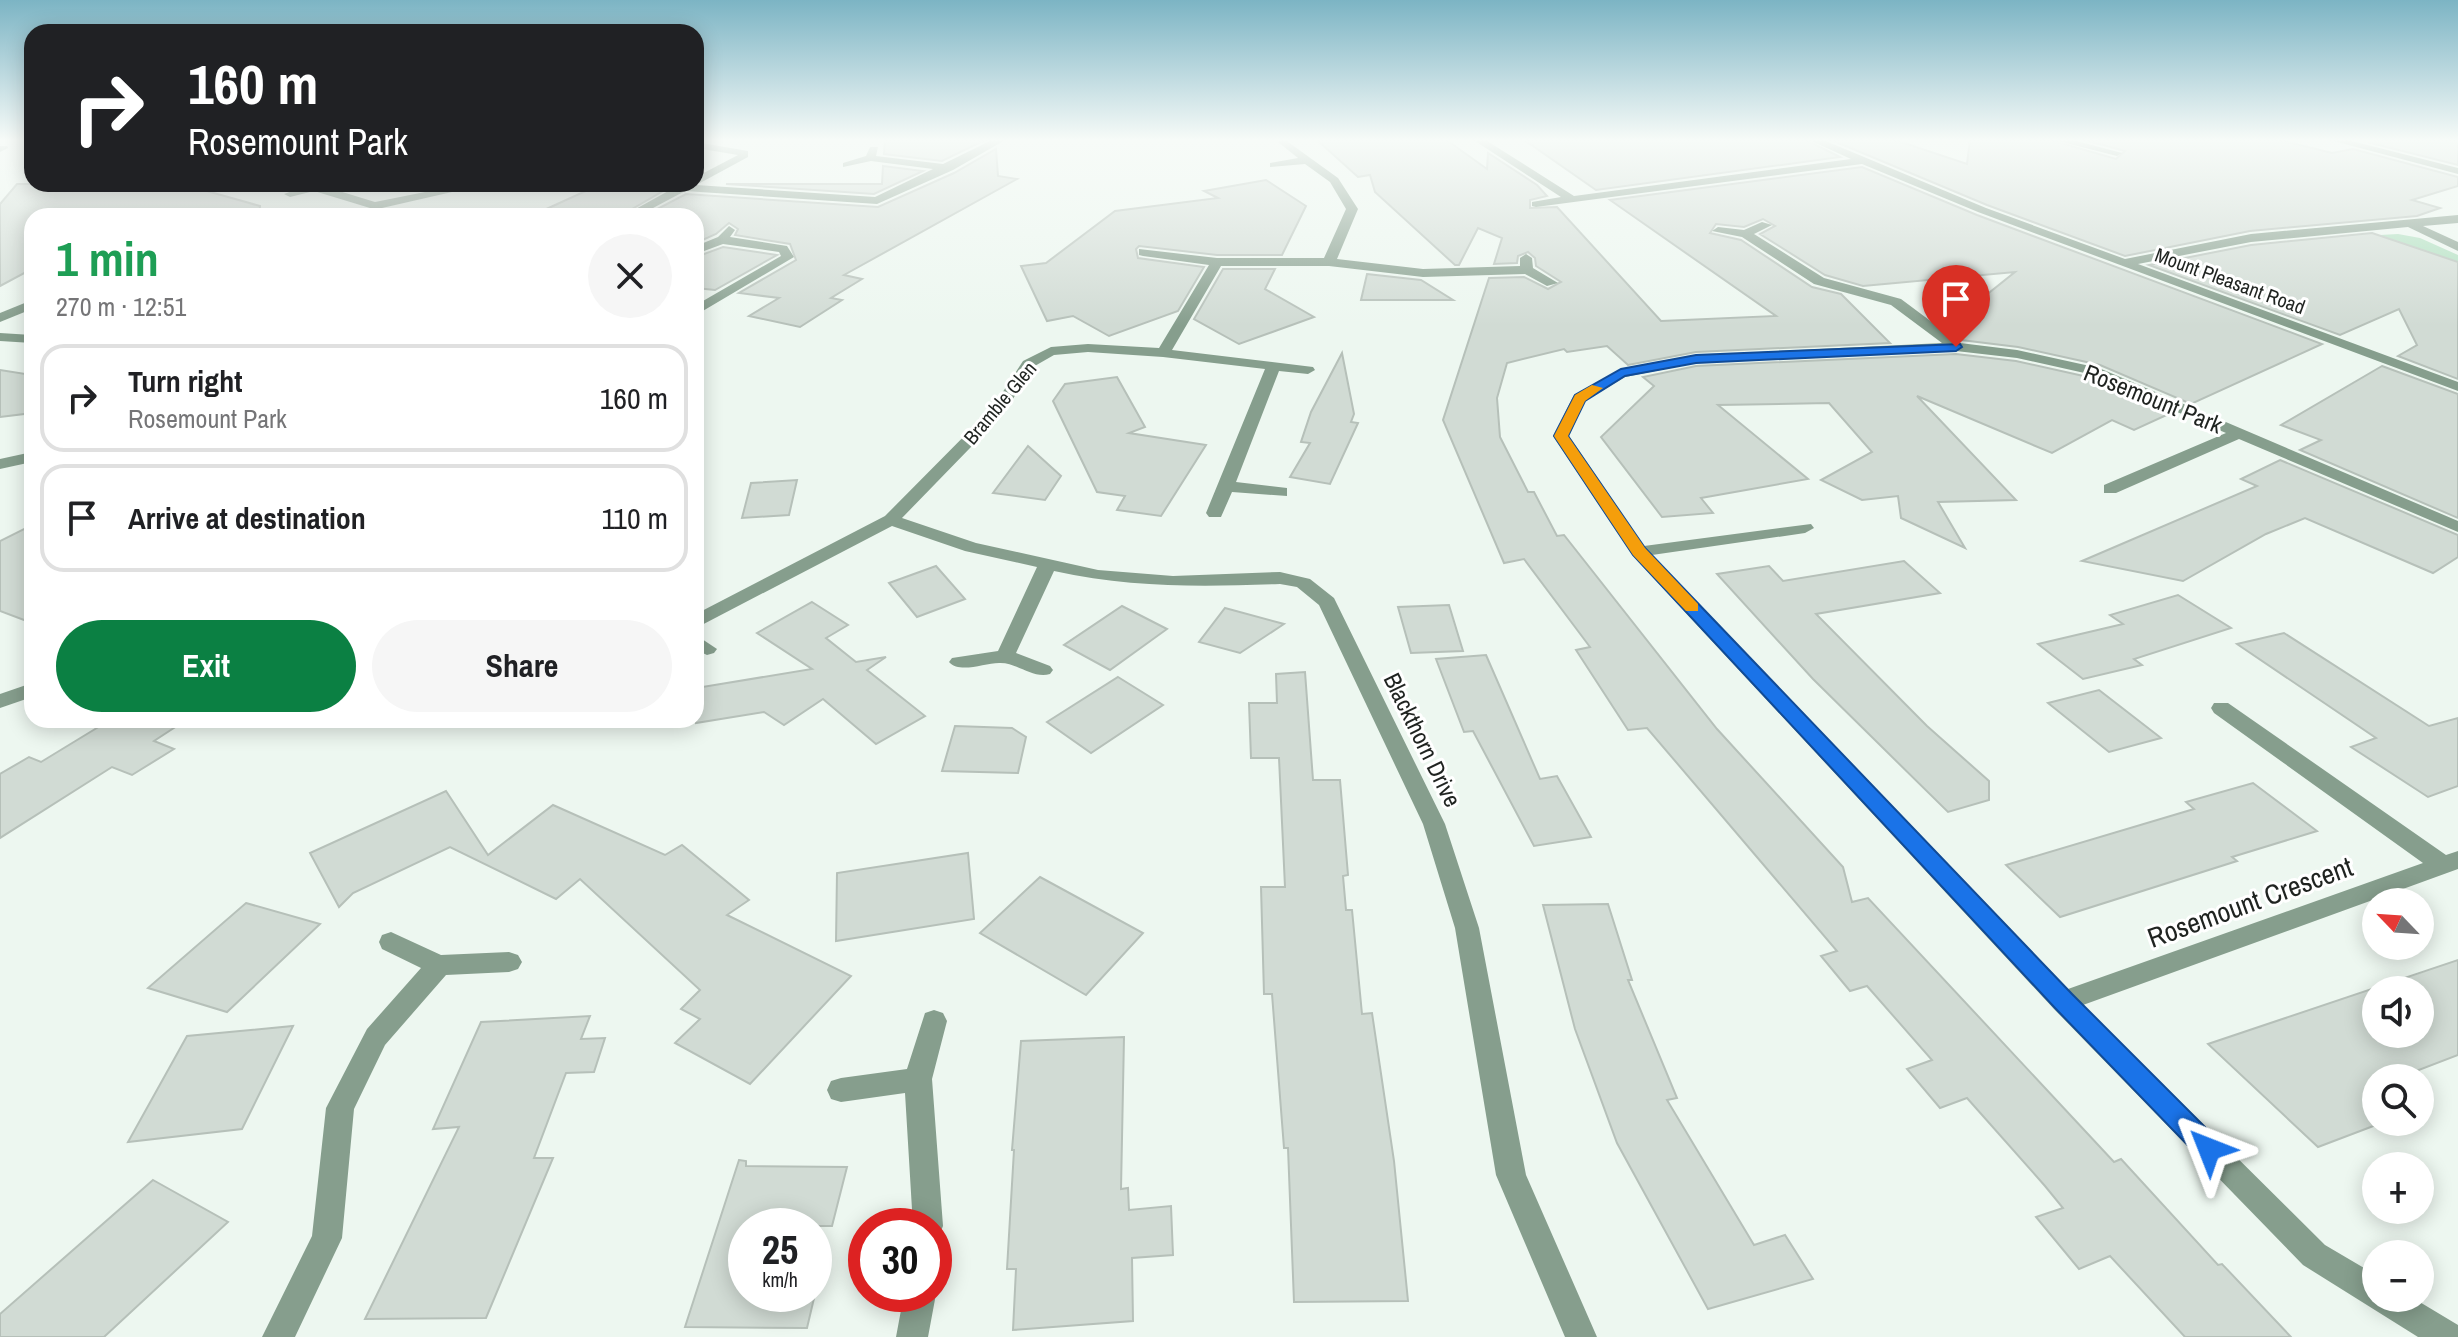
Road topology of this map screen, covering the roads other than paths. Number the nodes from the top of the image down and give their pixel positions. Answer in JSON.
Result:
{"nodes":[{"id":1,"x":415,"y":201,"type":"edge"},
{"id":2,"x":1347,"y":201,"type":"edge"},
{"id":3,"x":1554,"y":201,"type":"edge"},
{"id":4,"x":1967,"y":201,"type":"edge"},
{"id":5,"x":1536,"y":204,"type":"dead end"},
{"id":6,"x":390,"y":208,"type":"edge"},
{"id":7,"x":2458,"y":219,"type":"edge"},
{"id":8,"x":1766,"y":225,"type":"dead end"},
{"id":9,"x":2412,"y":225,"type":"junction"},
{"id":10,"x":1718,"y":231,"type":"dead end"},
{"id":11,"x":1745,"y":234,"type":"junction"},
{"id":12,"x":1156,"y":240,"type":"dead end"},
{"id":13,"x":704,"y":246,"type":"edge"},
{"id":14,"x":2458,"y":247,"type":"edge"},
{"id":15,"x":1143,"y":252,"type":"junction"},
{"id":16,"x":1217,"y":262,"type":"junction"},
{"id":17,"x":1329,"y":262,"type":"junction"},
{"id":18,"x":2122,"y":263,"type":"junction"},
{"id":19,"x":1129,"y":264,"type":"dead end"},
{"id":20,"x":1552,"y":283,"type":"dead end"},
{"id":21,"x":704,"y":306,"type":"edge"},
{"id":22,"x":24,"y":308,"type":"edge"},
{"id":23,"x":0,"y":318,"type":"edge"},
{"id":24,"x":0,"y":337,"type":"edge"},
{"id":25,"x":24,"y":338,"type":"edge"},
{"id":26,"x":1956,"y":347,"type":"junction"},
{"id":27,"x":1163,"y":353,"type":"junction"},
{"id":28,"x":1273,"y":367,"type":"junction"},
{"id":29,"x":1308,"y":370,"type":"dead end"},
{"id":30,"x":2458,"y":387,"type":"edge"},
{"id":31,"x":2237,"y":434,"type":"junction"},
{"id":32,"x":24,"y":459,"type":"edge"},
{"id":33,"x":0,"y":464,"type":"edge"},
{"id":34,"x":1227,"y":486,"type":"junction"},
{"id":35,"x":2110,"y":489,"type":"dead end"},
{"id":36,"x":1281,"y":492,"type":"dead end"},
{"id":37,"x":1215,"y":513,"type":"dead end"},
{"id":38,"x":891,"y":520,"type":"junction"},
{"id":39,"x":2458,"y":527,"type":"edge"},
{"id":40,"x":1805,"y":528,"type":"dead end"},
{"id":41,"x":1639,"y":552,"type":"junction"},
{"id":42,"x":1047,"y":565,"type":"junction"},
{"id":43,"x":704,"y":618,"type":"edge"},
{"id":44,"x":1005,"y":656,"type":"junction"},
{"id":45,"x":959,"y":662,"type":"dead end"},
{"id":46,"x":1043,"y":670,"type":"dead end"},
{"id":47,"x":24,"y":693,"type":"edge"},
{"id":48,"x":0,"y":701,"type":"edge"},
{"id":49,"x":2221,"y":708,"type":"dead end"},
{"id":50,"x":2450,"y":862,"type":"edge"},
{"id":51,"x":391,"y":942,"type":"dead end"},
{"id":52,"x":509,"y":962,"type":"dead end"},
{"id":53,"x":439,"y":965,"type":"junction"},
{"id":54,"x":2063,"y":1001,"type":"junction"},
{"id":55,"x":934,"y":1021,"type":"dead end"},
{"id":56,"x":918,"y":1079,"type":"junction"},
{"id":57,"x":841,"y":1090,"type":"dead end"},
{"id":58,"x":927,"y":1208,"type":"edge"},
{"id":59,"x":2362,"y":1284,"type":"edge"},
{"id":60,"x":917,"y":1312,"type":"edge"},
{"id":61,"x":2407,"y":1312,"type":"edge"},
{"id":62,"x":278,"y":1337,"type":"edge"},
{"id":63,"x":912,"y":1337,"type":"edge"},
{"id":64,"x":1581,"y":1337,"type":"edge"},
{"id":65,"x":2448,"y":1337,"type":"edge"}],
"edges":[{"from":1,"to":6,"type":"street"},
{"from":2,"to":17,"type":"street"},
{"from":3,"to":5,"type":"street"},
{"from":4,"to":18,"type":"street","name":"Mount Pleasant Road"},
{"from":7,"to":9,"type":"street"},
{"from":8,"to":11,"type":"street"},
{"from":9,"to":14,"type":"street"},
{"from":9,"to":18,"type":"street"},
{"from":10,"to":11,"type":"street"},
{"from":11,"to":26,"type":"street"},
{"from":12,"to":15,"type":"street"},
{"from":13,"to":21,"type":"street"},
{"from":15,"to":16,"type":"street"},
{"from":15,"to":19,"type":"street"},
{"from":16,"to":17,"type":"street"},
{"from":16,"to":27,"type":"street"},
{"from":17,"to":20,"type":"street"},
{"from":18,"to":30,"type":"street","name":"Mount Pleasant Road"},
{"from":22,"to":23,"type":"street"},
{"from":24,"to":25,"type":"street"},
{"from":26,"to":31,"type":"street","name":"Rosemount Park"},
{"from":26,"to":41,"type":"street","name":"Rosemount Park"},
{"from":27,"to":28,"type":"street","name":"Bramble Glen"},
{"from":27,"to":38,"type":"street","name":"Bramble Glen"},
{"from":28,"to":29,"type":"street","name":"Bramble Glen"},
{"from":28,"to":34,"type":"street"},
{"from":31,"to":35,"type":"street"},
{"from":31,"to":39,"type":"street","name":"Rosemount Park"},
{"from":32,"to":33,"type":"street"},
{"from":34,"to":36,"type":"street"},
{"from":34,"to":37,"type":"street"},
{"from":38,"to":42,"type":"street","name":"Blackthorn Drive"},
{"from":38,"to":43,"type":"street","name":"Bramble Glen"},
{"from":40,"to":41,"type":"street"},
{"from":41,"to":54,"type":"street","name":"Rosemount Park"},
{"from":42,"to":44,"type":"street"},
{"from":42,"to":64,"type":"street","name":"Blackthorn Drive"},
{"from":44,"to":45,"type":"street"},
{"from":44,"to":46,"type":"street"},
{"from":47,"to":48,"type":"street"},
{"from":49,"to":50,"type":"street"},
{"from":50,"to":54,"type":"street","name":"Rosemount Crescent"},
{"from":51,"to":53,"type":"street"},
{"from":52,"to":53,"type":"street"},
{"from":53,"to":62,"type":"street"},
{"from":54,"to":59,"type":"street","name":"Rosemount Park"},
{"from":55,"to":56,"type":"street"},
{"from":56,"to":57,"type":"street"},
{"from":56,"to":58,"type":"street"},
{"from":60,"to":63,"type":"street"},
{"from":61,"to":65,"type":"street"}]}
